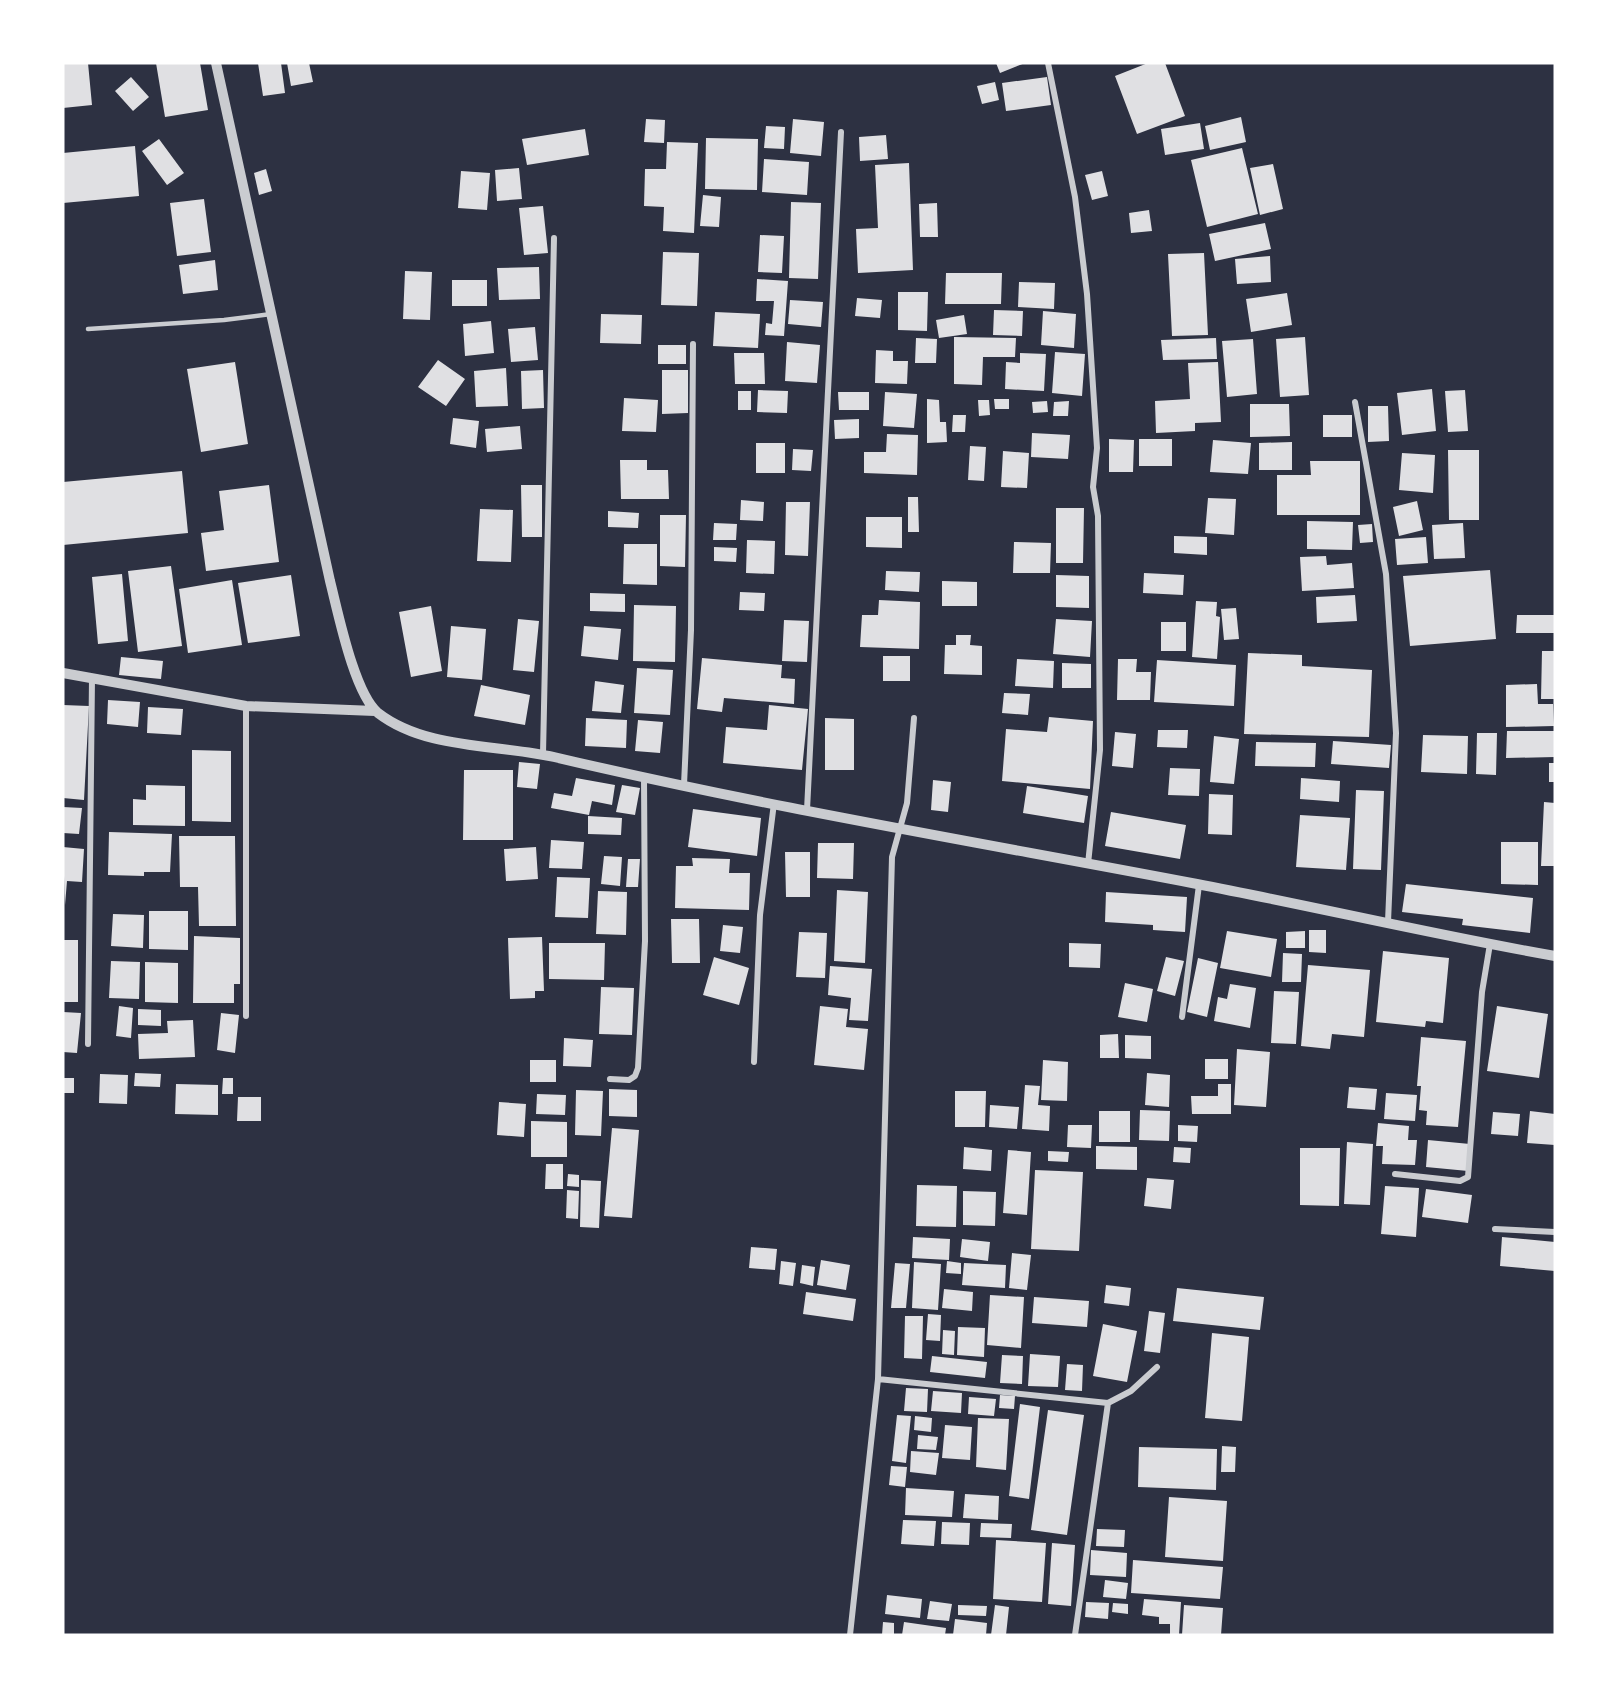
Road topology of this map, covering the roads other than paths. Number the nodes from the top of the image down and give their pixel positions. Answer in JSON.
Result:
{"nodes":[{"id":1,"x":216,"y":63,"type":"edge"},
{"id":2,"x":1048,"y":63,"type":"edge"},
{"id":3,"x":841,"y":132,"type":"dead end"},
{"id":4,"x":554,"y":238,"type":"dead end"},
{"id":5,"x":271,"y":314,"type":"junction"},
{"id":6,"x":88,"y":329,"type":"dead end"},
{"id":7,"x":693,"y":344,"type":"dead end"},
{"id":8,"x":1355,"y":402,"type":"dead end"},
{"id":9,"x":63,"y":673,"type":"edge"},
{"id":10,"x":92,"y":678,"type":"junction"},
{"id":11,"x":246,"y":706,"type":"junction"},
{"id":12,"x":375,"y":711,"type":"junction"},
{"id":13,"x":914,"y":718,"type":"dead end"},
{"id":14,"x":543,"y":754,"type":"junction"},
{"id":15,"x":644,"y":778,"type":"junction"},
{"id":16,"x":684,"y":785,"type":"junction"},
{"id":17,"x":774,"y":803,"type":"junction"},
{"id":18,"x":807,"y":810,"type":"junction"},
{"id":19,"x":900,"y":829,"type":"junction"},
{"id":20,"x":1088,"y":864,"type":"junction"},
{"id":21,"x":1199,"y":885,"type":"junction"},
{"id":22,"x":1388,"y":922,"type":"junction"},
{"id":23,"x":1490,"y":945,"type":"junction"},
{"id":24,"x":1555,"y":956,"type":"edge"},
{"id":25,"x":246,"y":1016,"type":"dead end"},
{"id":26,"x":1182,"y":1017,"type":"dead end"},
{"id":27,"x":87,"y":1044,"type":"dead end"},
{"id":28,"x":754,"y":1062,"type":"dead end"},
{"id":29,"x":610,"y":1079,"type":"dead end"},
{"id":30,"x":1395,"y":1174,"type":"dead end"},
{"id":31,"x":1495,"y":1229,"type":"dead end"},
{"id":32,"x":1555,"y":1232,"type":"edge"},
{"id":33,"x":1156,"y":1367,"type":"dead end"},
{"id":34,"x":878,"y":1379,"type":"junction"},
{"id":35,"x":1108,"y":1403,"type":"junction"},
{"id":36,"x":849,"y":1635,"type":"edge"},
{"id":37,"x":1075,"y":1635,"type":"edge"}],
"edges":[{"from":1,"to":5,"type":"street"},
{"from":2,"to":20,"type":"street"},
{"from":3,"to":18,"type":"street"},
{"from":4,"to":14,"type":"street"},
{"from":5,"to":6,"type":"lane"},
{"from":5,"to":12,"type":"street"},
{"from":7,"to":16,"type":"street"},
{"from":8,"to":22,"type":"street"},
{"from":9,"to":10,"type":"street"},
{"from":10,"to":11,"type":"street"},
{"from":10,"to":27,"type":"street"},
{"from":11,"to":12,"type":"street"},
{"from":11,"to":25,"type":"street"},
{"from":12,"to":14,"type":"street"},
{"from":13,"to":19,"type":"street"},
{"from":14,"to":15,"type":"street"},
{"from":15,"to":16,"type":"street"},
{"from":15,"to":29,"type":"street"},
{"from":16,"to":17,"type":"street"},
{"from":17,"to":18,"type":"street"},
{"from":17,"to":28,"type":"street"},
{"from":18,"to":19,"type":"street"},
{"from":19,"to":20,"type":"street"},
{"from":19,"to":34,"type":"street"},
{"from":20,"to":21,"type":"street"},
{"from":21,"to":22,"type":"street"},
{"from":21,"to":26,"type":"street"},
{"from":22,"to":23,"type":"street"},
{"from":23,"to":24,"type":"street"},
{"from":23,"to":30,"type":"street"},
{"from":31,"to":32,"type":"street"},
{"from":33,"to":35,"type":"street"},
{"from":34,"to":35,"type":"street"},
{"from":34,"to":36,"type":"street"},
{"from":35,"to":37,"type":"street"}]}
